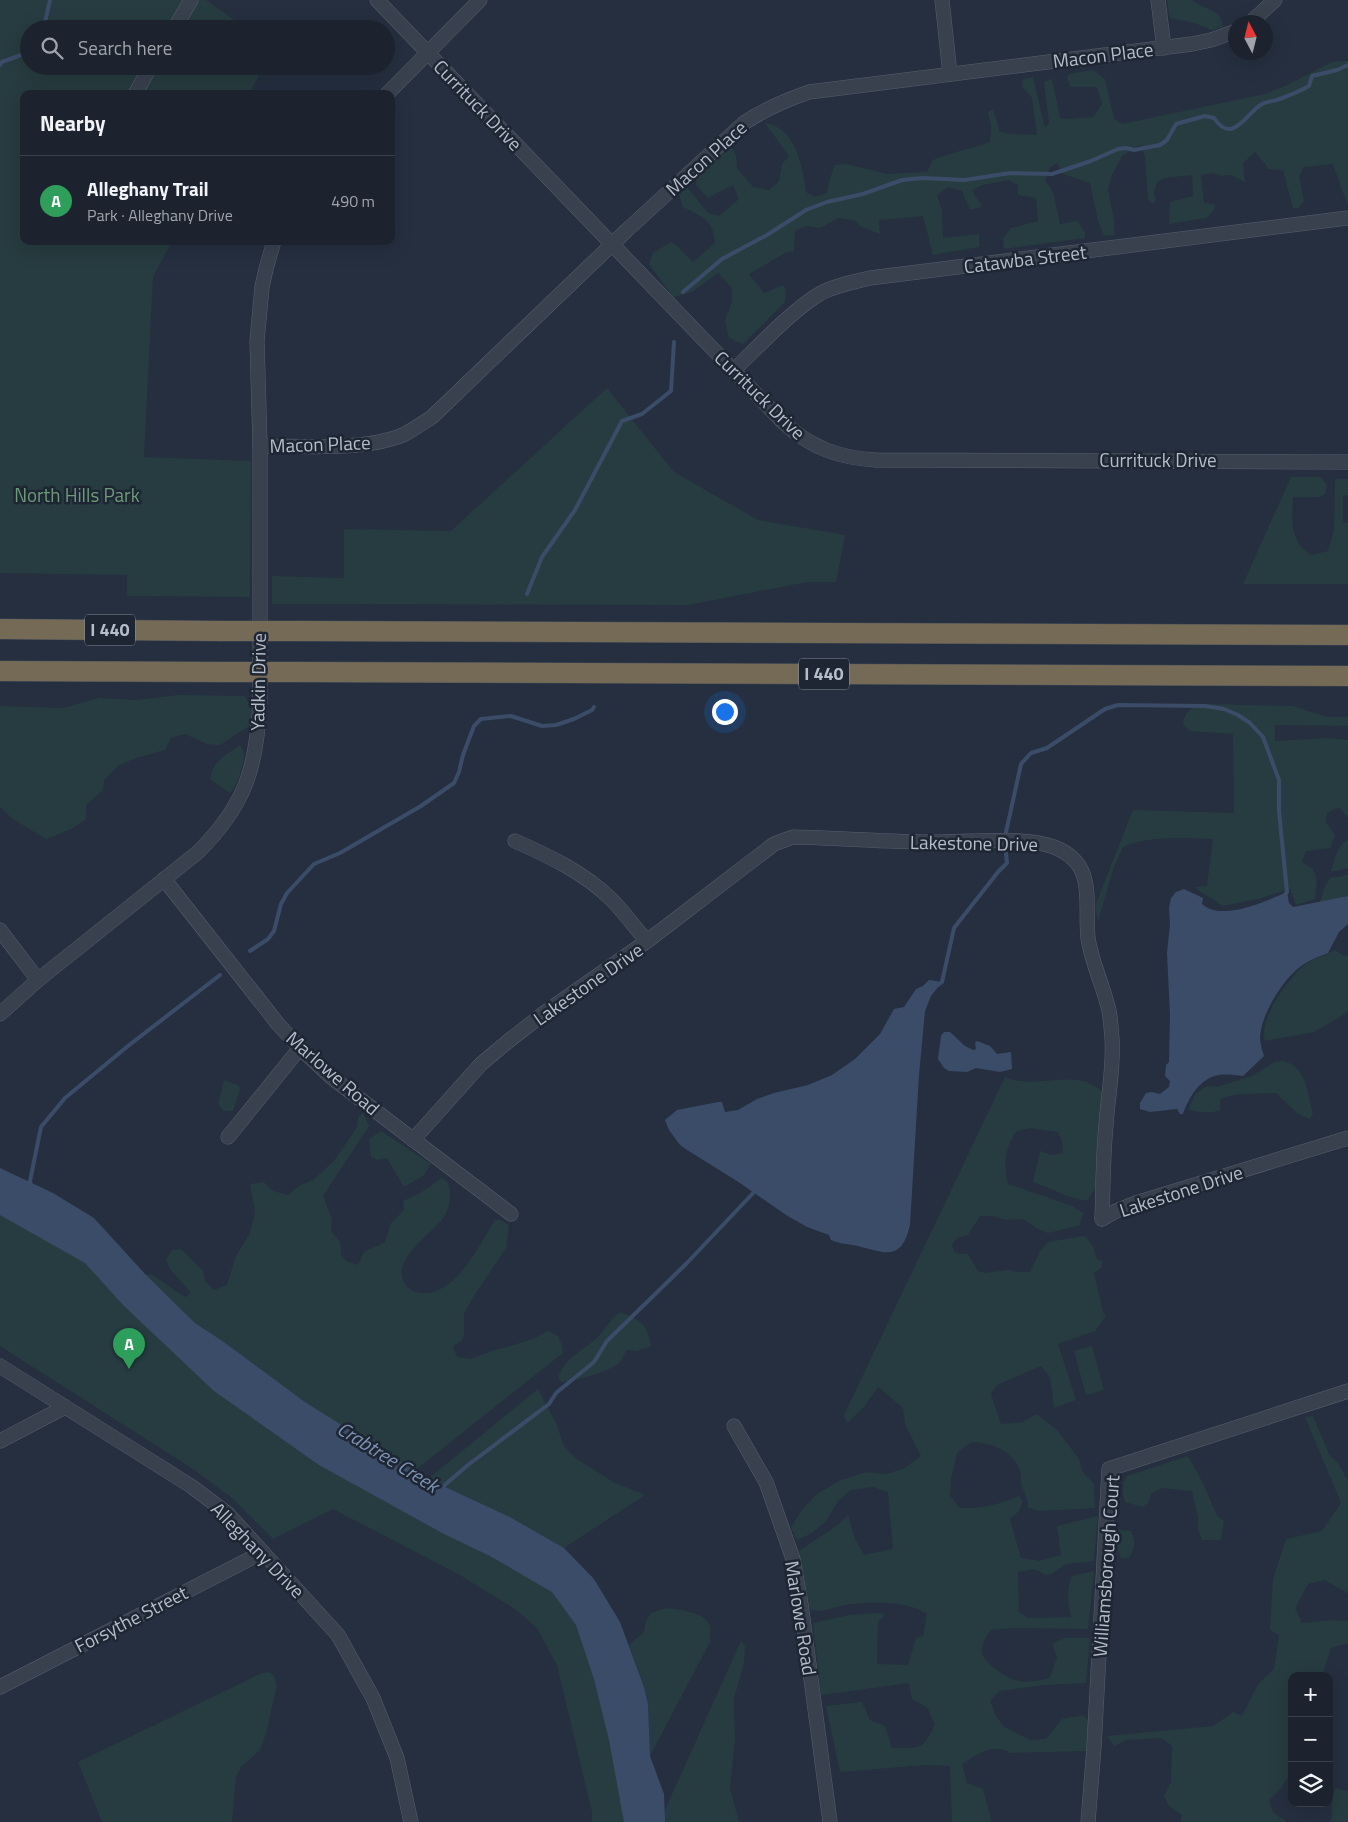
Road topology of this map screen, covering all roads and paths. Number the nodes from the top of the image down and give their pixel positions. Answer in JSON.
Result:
{"nodes":[{"id":1,"x":191,"y":0,"type":"edge"},
{"id":2,"x":377,"y":0,"type":"edge"},
{"id":3,"x":480,"y":0,"type":"edge"},
{"id":4,"x":942,"y":0,"type":"edge"},
{"id":5,"x":1158,"y":0,"type":"edge"},
{"id":6,"x":1274,"y":0,"type":"edge"},
{"id":7,"x":1258,"y":15,"type":"edge"},
{"id":8,"x":179,"y":20,"type":"edge"},
{"id":9,"x":1228,"y":34,"type":"edge"},
{"id":10,"x":1164,"y":48,"type":"junction"},
{"id":11,"x":427,"y":53,"type":"junction"},
{"id":12,"x":950,"y":74,"type":"junction"},
{"id":13,"x":146,"y":75,"type":"edge"},
{"id":14,"x":137,"y":90,"type":"edge"},
{"id":15,"x":390,"y":90,"type":"edge"},
{"id":16,"x":1348,"y":218,"type":"edge"},
{"id":17,"x":273,"y":245,"type":"edge"},
{"id":18,"x":612,"y":245,"type":"junction"},
{"id":19,"x":733,"y":371,"type":"junction"},
{"id":20,"x":260,"y":446,"type":"junction"},
{"id":21,"x":1348,"y":462,"type":"edge"},
{"id":22,"x":0,"y":629,"type":"edge"},
{"id":23,"x":1348,"y":635,"type":"edge"},
{"id":24,"x":0,"y":671,"type":"edge"},
{"id":25,"x":1348,"y":676,"type":"edge"},
{"id":26,"x":515,"y":841,"type":"dead end"},
{"id":27,"x":164,"y":879,"type":"junction"},
{"id":28,"x":0,"y":930,"type":"edge"},
{"id":29,"x":647,"y":941,"type":"junction"},
{"id":30,"x":38,"y":980,"type":"junction"},
{"id":31,"x":0,"y":1014,"type":"edge"},
{"id":32,"x":300,"y":1048,"type":"junction"},
{"id":33,"x":228,"y":1137,"type":"dead end"},
{"id":34,"x":1348,"y":1138,"type":"edge"},
{"id":35,"x":413,"y":1140,"type":"junction"},
{"id":36,"x":512,"y":1214,"type":"dead end"},
{"id":37,"x":0,"y":1366,"type":"edge"},
{"id":38,"x":1348,"y":1391,"type":"edge"},
{"id":39,"x":64,"y":1407,"type":"junction"},
{"id":40,"x":734,"y":1426,"type":"dead end"},
{"id":41,"x":0,"y":1441,"type":"edge"},
{"id":42,"x":263,"y":1552,"type":"junction"},
{"id":43,"x":0,"y":1687,"type":"edge"},
{"id":44,"x":411,"y":1822,"type":"edge"},
{"id":45,"x":830,"y":1822,"type":"edge"},
{"id":46,"x":1088,"y":1822,"type":"edge"}],
"edges":[{"from":1,"to":8,"type":"street"},
{"from":2,"to":11,"type":"street","name":"Currituck Drive"},
{"from":3,"to":11,"type":"street"},
{"from":4,"to":12,"type":"street"},
{"from":5,"to":10,"type":"street"},
{"from":6,"to":7,"type":"street"},
{"from":9,"to":10,"type":"street","name":"Macon Place"},
{"from":10,"to":12,"type":"street","name":"Macon Place"},
{"from":11,"to":15,"type":"street"},
{"from":11,"to":18,"type":"street","name":"Currituck Drive"},
{"from":12,"to":18,"type":"street","name":"Macon Place"},
{"from":13,"to":14,"type":"street"},
{"from":16,"to":19,"type":"street","name":"Catawba Street"},
{"from":17,"to":20,"type":"street","name":"Yadkin Drive"},
{"from":18,"to":19,"type":"street","name":"Currituck Drive"},
{"from":18,"to":20,"type":"street","name":"Macon Place"},
{"from":19,"to":21,"type":"street","name":"Currituck Drive"},
{"from":20,"to":27,"type":"street","name":"Yadkin Drive"},
{"from":22,"to":23,"type":"highway","number":"I 440","bridge":true},
{"from":24,"to":25,"type":"highway","number":"I 440","bridge":true},
{"from":26,"to":29,"type":"street"},
{"from":27,"to":30,"type":"street","name":"Yadkin Drive"},
{"from":27,"to":32,"type":"street","name":"Marlowe Road"},
{"from":28,"to":30,"type":"street"},
{"from":29,"to":34,"type":"street","name":"Lakestone Drive"},
{"from":29,"to":35,"type":"street","name":"Lakestone Drive"},
{"from":30,"to":31,"type":"street","name":"Yadkin Drive"},
{"from":32,"to":33,"type":"street"},
{"from":32,"to":35,"type":"street","name":"Marlowe Road"},
{"from":35,"to":36,"type":"street","name":"Marlowe Road"},
{"from":37,"to":39,"type":"street","name":"Alleghany Drive"},
{"from":38,"to":46,"type":"street","name":"Williamsborough Court"},
{"from":39,"to":41,"type":"street"},
{"from":39,"to":42,"type":"street","name":"Alleghany Drive"},
{"from":40,"to":45,"type":"street","name":"Marlowe Road"},
{"from":42,"to":43,"type":"street","name":"Forsythe Street"},
{"from":42,"to":44,"type":"street","name":"Alleghany Drive"}]}
